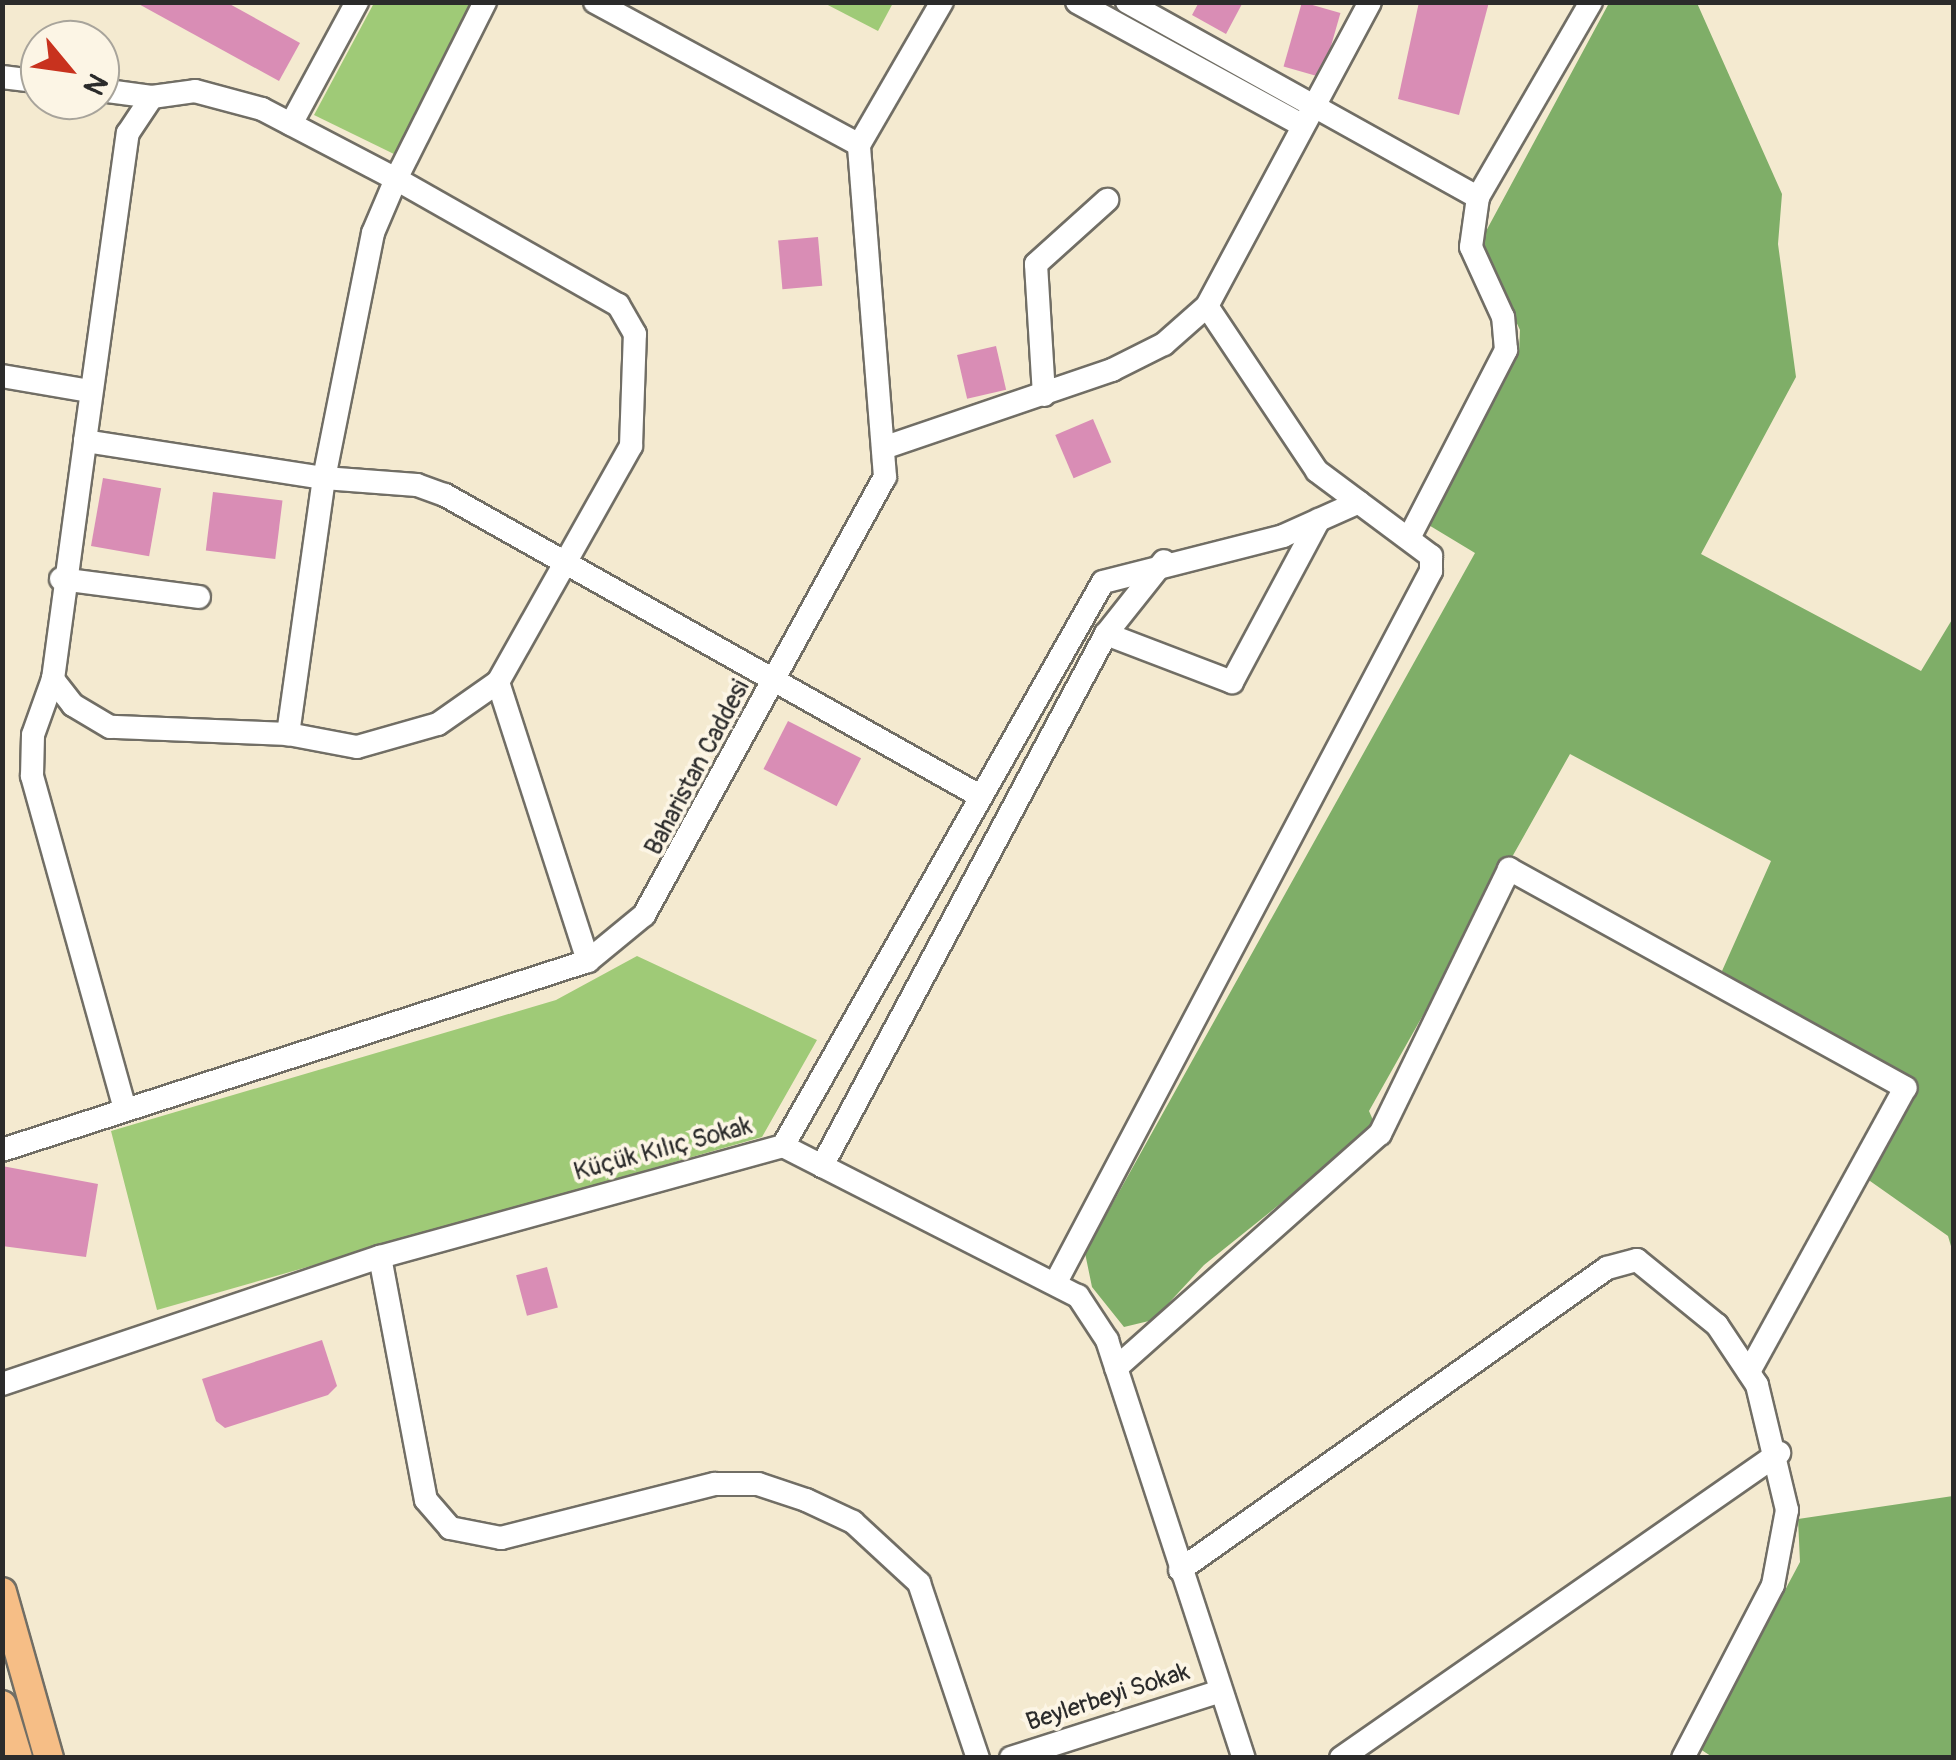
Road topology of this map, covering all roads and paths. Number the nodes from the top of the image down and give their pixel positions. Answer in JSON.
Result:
{"nodes":[{"id":1,"x":356,"y":2,"type":"edge"},
{"id":2,"x":485,"y":2,"type":"edge"},
{"id":3,"x":595,"y":2,"type":"edge"},
{"id":4,"x":942,"y":2,"type":"edge"},
{"id":5,"x":1076,"y":2,"type":"edge"},
{"id":6,"x":1127,"y":2,"type":"edge"},
{"id":7,"x":1370,"y":2,"type":"edge"},
{"id":8,"x":1591,"y":2,"type":"edge"},
{"id":9,"x":120,"y":92,"type":"edge"},
{"id":10,"x":152,"y":96,"type":"junction"},
{"id":11,"x":1307,"y":116,"type":"junction"},
{"id":12,"x":291,"y":124,"type":"junction"},
{"id":13,"x":859,"y":145,"type":"junction"},
{"id":14,"x":396,"y":179,"type":"junction"},
{"id":15,"x":1478,"y":197,"type":"junction"},
{"id":16,"x":1108,"y":200,"type":"dead end"},
{"id":17,"x":1208,"y":306,"type":"junction"},
{"id":18,"x":2,"y":376,"type":"edge"},
{"id":19,"x":90,"y":392,"type":"junction"},
{"id":20,"x":1044,"y":395,"type":"junction"},
{"id":21,"x":85,"y":442,"type":"junction"},
{"id":22,"x":889,"y":446,"type":"junction"},
{"id":23,"x":324,"y":478,"type":"junction"},
{"id":24,"x":1359,"y":502,"type":"junction"},
{"id":25,"x":1319,"y":520,"type":"junction"},
{"id":26,"x":1408,"y":538,"type":"junction"},
{"id":27,"x":1164,"y":560,"type":"junction"},
{"id":28,"x":564,"y":562,"type":"junction"},
{"id":29,"x":61,"y":579,"type":"junction"},
{"id":30,"x":199,"y":596,"type":"dead end"},
{"id":31,"x":1106,"y":634,"type":"junction"},
{"id":32,"x":776,"y":679,"type":"junction"},
{"id":33,"x":53,"y":680,"type":"junction"},
{"id":34,"x":498,"y":682,"type":"junction"},
{"id":35,"x":288,"y":734,"type":"junction"},
{"id":36,"x":978,"y":795,"type":"junction"},
{"id":37,"x":588,"y":961,"type":"junction"},
{"id":38,"x":125,"y":1109,"type":"junction"},
{"id":39,"x":783,"y":1146,"type":"junction"},
{"id":40,"x":2,"y":1150,"type":"edge"},
{"id":41,"x":822,"y":1166,"type":"junction"},
{"id":42,"x":380,"y":1257,"type":"junction"},
{"id":43,"x":1056,"y":1282,"type":"junction"},
{"id":44,"x":1116,"y":1368,"type":"junction"},
{"id":45,"x":1748,"y":1372,"type":"junction"},
{"id":46,"x":2,"y":1384,"type":"edge"},
{"id":47,"x":1779,"y":1453,"type":"junction"},
{"id":48,"x":1180,"y":1570,"type":"junction"},
{"id":49,"x":2,"y":1592,"type":"edge"},
{"id":50,"x":1221,"y":1691,"type":"junction"},
{"id":51,"x":2,"y":1705,"type":"edge"},
{"id":52,"x":1684,"y":1757,"type":"edge"},
{"id":53,"x":18,"y":1758,"type":"edge"},
{"id":54,"x":49,"y":1758,"type":"edge"},
{"id":55,"x":978,"y":1758,"type":"edge"},
{"id":56,"x":1011,"y":1758,"type":"edge"},
{"id":57,"x":1244,"y":1758,"type":"edge"},
{"id":58,"x":1341,"y":1758,"type":"edge"}],
"edges":[{"from":1,"to":12,"type":"street"},
{"from":2,"to":14,"type":"street"},
{"from":3,"to":13,"type":"street"},
{"from":4,"to":13,"type":"street"},
{"from":5,"to":11,"type":"street"},
{"from":6,"to":11,"type":"street"},
{"from":7,"to":11,"type":"street"},
{"from":8,"to":15,"type":"street"},
{"from":9,"to":10,"type":"street"},
{"from":10,"to":12,"type":"street"},
{"from":10,"to":19,"type":"street"},
{"from":11,"to":15,"type":"street"},
{"from":11,"to":17,"type":"street"},
{"from":12,"to":14,"type":"street"},
{"from":13,"to":22,"type":"street","name":"Baharistan Caddesi"},
{"from":14,"to":23,"type":"street"},
{"from":14,"to":28,"type":"street"},
{"from":15,"to":26,"type":"street"},
{"from":16,"to":20,"type":"street"},
{"from":17,"to":20,"type":"street"},
{"from":17,"to":24,"type":"street"},
{"from":18,"to":19,"type":"street"},
{"from":19,"to":21,"type":"street"},
{"from":20,"to":22,"type":"street"},
{"from":21,"to":23,"type":"street"},
{"from":21,"to":29,"type":"street"},
{"from":22,"to":32,"type":"street","name":"Baharistan Caddesi"},
{"from":23,"to":28,"type":"street"},
{"from":23,"to":35,"type":"street"},
{"from":24,"to":25,"type":"street"},
{"from":24,"to":26,"type":"street"},
{"from":25,"to":27,"type":"street"},
{"from":25,"to":31,"type":"street"},
{"from":26,"to":43,"type":"street"},
{"from":27,"to":31,"type":"street"},
{"from":27,"to":36,"type":"street"},
{"from":28,"to":32,"type":"street"},
{"from":28,"to":34,"type":"street"},
{"from":29,"to":30,"type":"street"},
{"from":29,"to":33,"type":"street"},
{"from":31,"to":41,"type":"street"},
{"from":32,"to":36,"type":"street"},
{"from":32,"to":37,"type":"street","name":"Baharistan Caddesi"},
{"from":33,"to":35,"type":"street"},
{"from":33,"to":38,"type":"street"},
{"from":34,"to":35,"type":"street"},
{"from":34,"to":37,"type":"street"},
{"from":36,"to":39,"type":"street"},
{"from":37,"to":38,"type":"street","name":"Baharistan Caddesi"},
{"from":38,"to":40,"type":"street","name":"Baharistan Caddesi"},
{"from":39,"to":41,"type":"street","name":"Küçük Kılıç Sokak"},
{"from":39,"to":42,"type":"street","name":"Küçük Kılıç Sokak"},
{"from":41,"to":43,"type":"street","name":"Küçük Kılıç Sokak"},
{"from":42,"to":46,"type":"street","name":"Küçük Kılıç Sokak"},
{"from":42,"to":55,"type":"street"},
{"from":43,"to":44,"type":"street","name":"Küçük Kılıç Sokak"},
{"from":44,"to":45,"type":"street"},
{"from":44,"to":48,"type":"street","name":"Küçük Kılıç Sokak"},
{"from":45,"to":47,"type":"street"},
{"from":45,"to":48,"type":"street"},
{"from":47,"to":52,"type":"street"},
{"from":47,"to":58,"type":"street"},
{"from":48,"to":50,"type":"street","name":"Küçük Kılıç Sokak"},
{"from":49,"to":54,"type":"main road"},
{"from":50,"to":56,"type":"street","name":"Beylerbeyi Sokak"},
{"from":50,"to":57,"type":"street","name":"Küçük Kılıç Sokak"},
{"from":51,"to":53,"type":"main road"}]}
